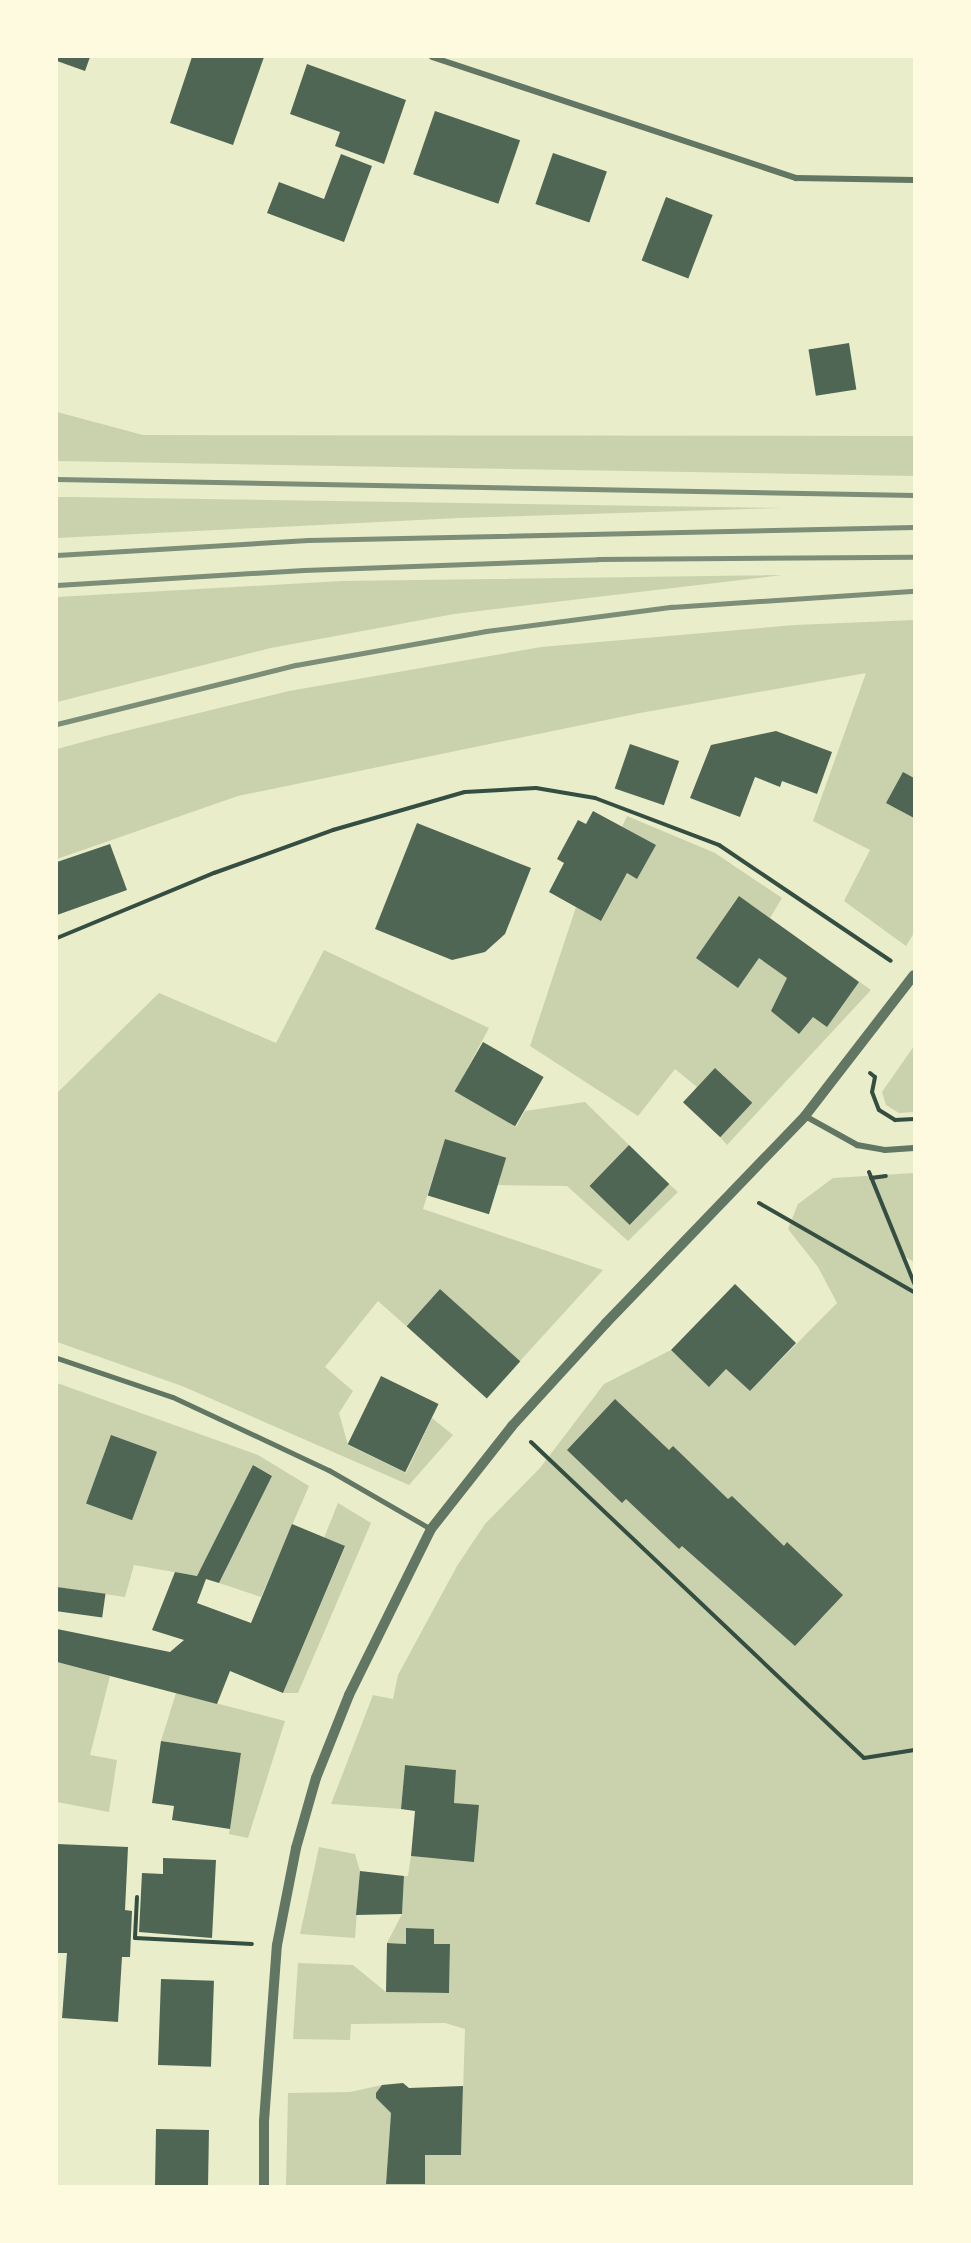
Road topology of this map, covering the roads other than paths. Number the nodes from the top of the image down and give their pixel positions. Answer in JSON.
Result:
{"nodes":[{"id":1,"x":432,"y":57,"type":"edge"},
{"id":2,"x":914,"y":180,"type":"edge"},
{"id":3,"x":914,"y":976,"type":"edge"},
{"id":4,"x":805,"y":1116,"type":"junction"},
{"id":5,"x":914,"y":1148,"type":"edge"},
{"id":6,"x":57,"y":1358,"type":"edge"},
{"id":7,"x":431,"y":1529,"type":"junction"},
{"id":8,"x":264,"y":2186,"type":"edge"}],
"edges":[{"from":1,"to":2,"type":"street"},
{"from":3,"to":4,"type":"street"},
{"from":4,"to":5,"type":"street"},
{"from":4,"to":7,"type":"street"},
{"from":6,"to":7,"type":"lane"},
{"from":7,"to":8,"type":"street"}]}
